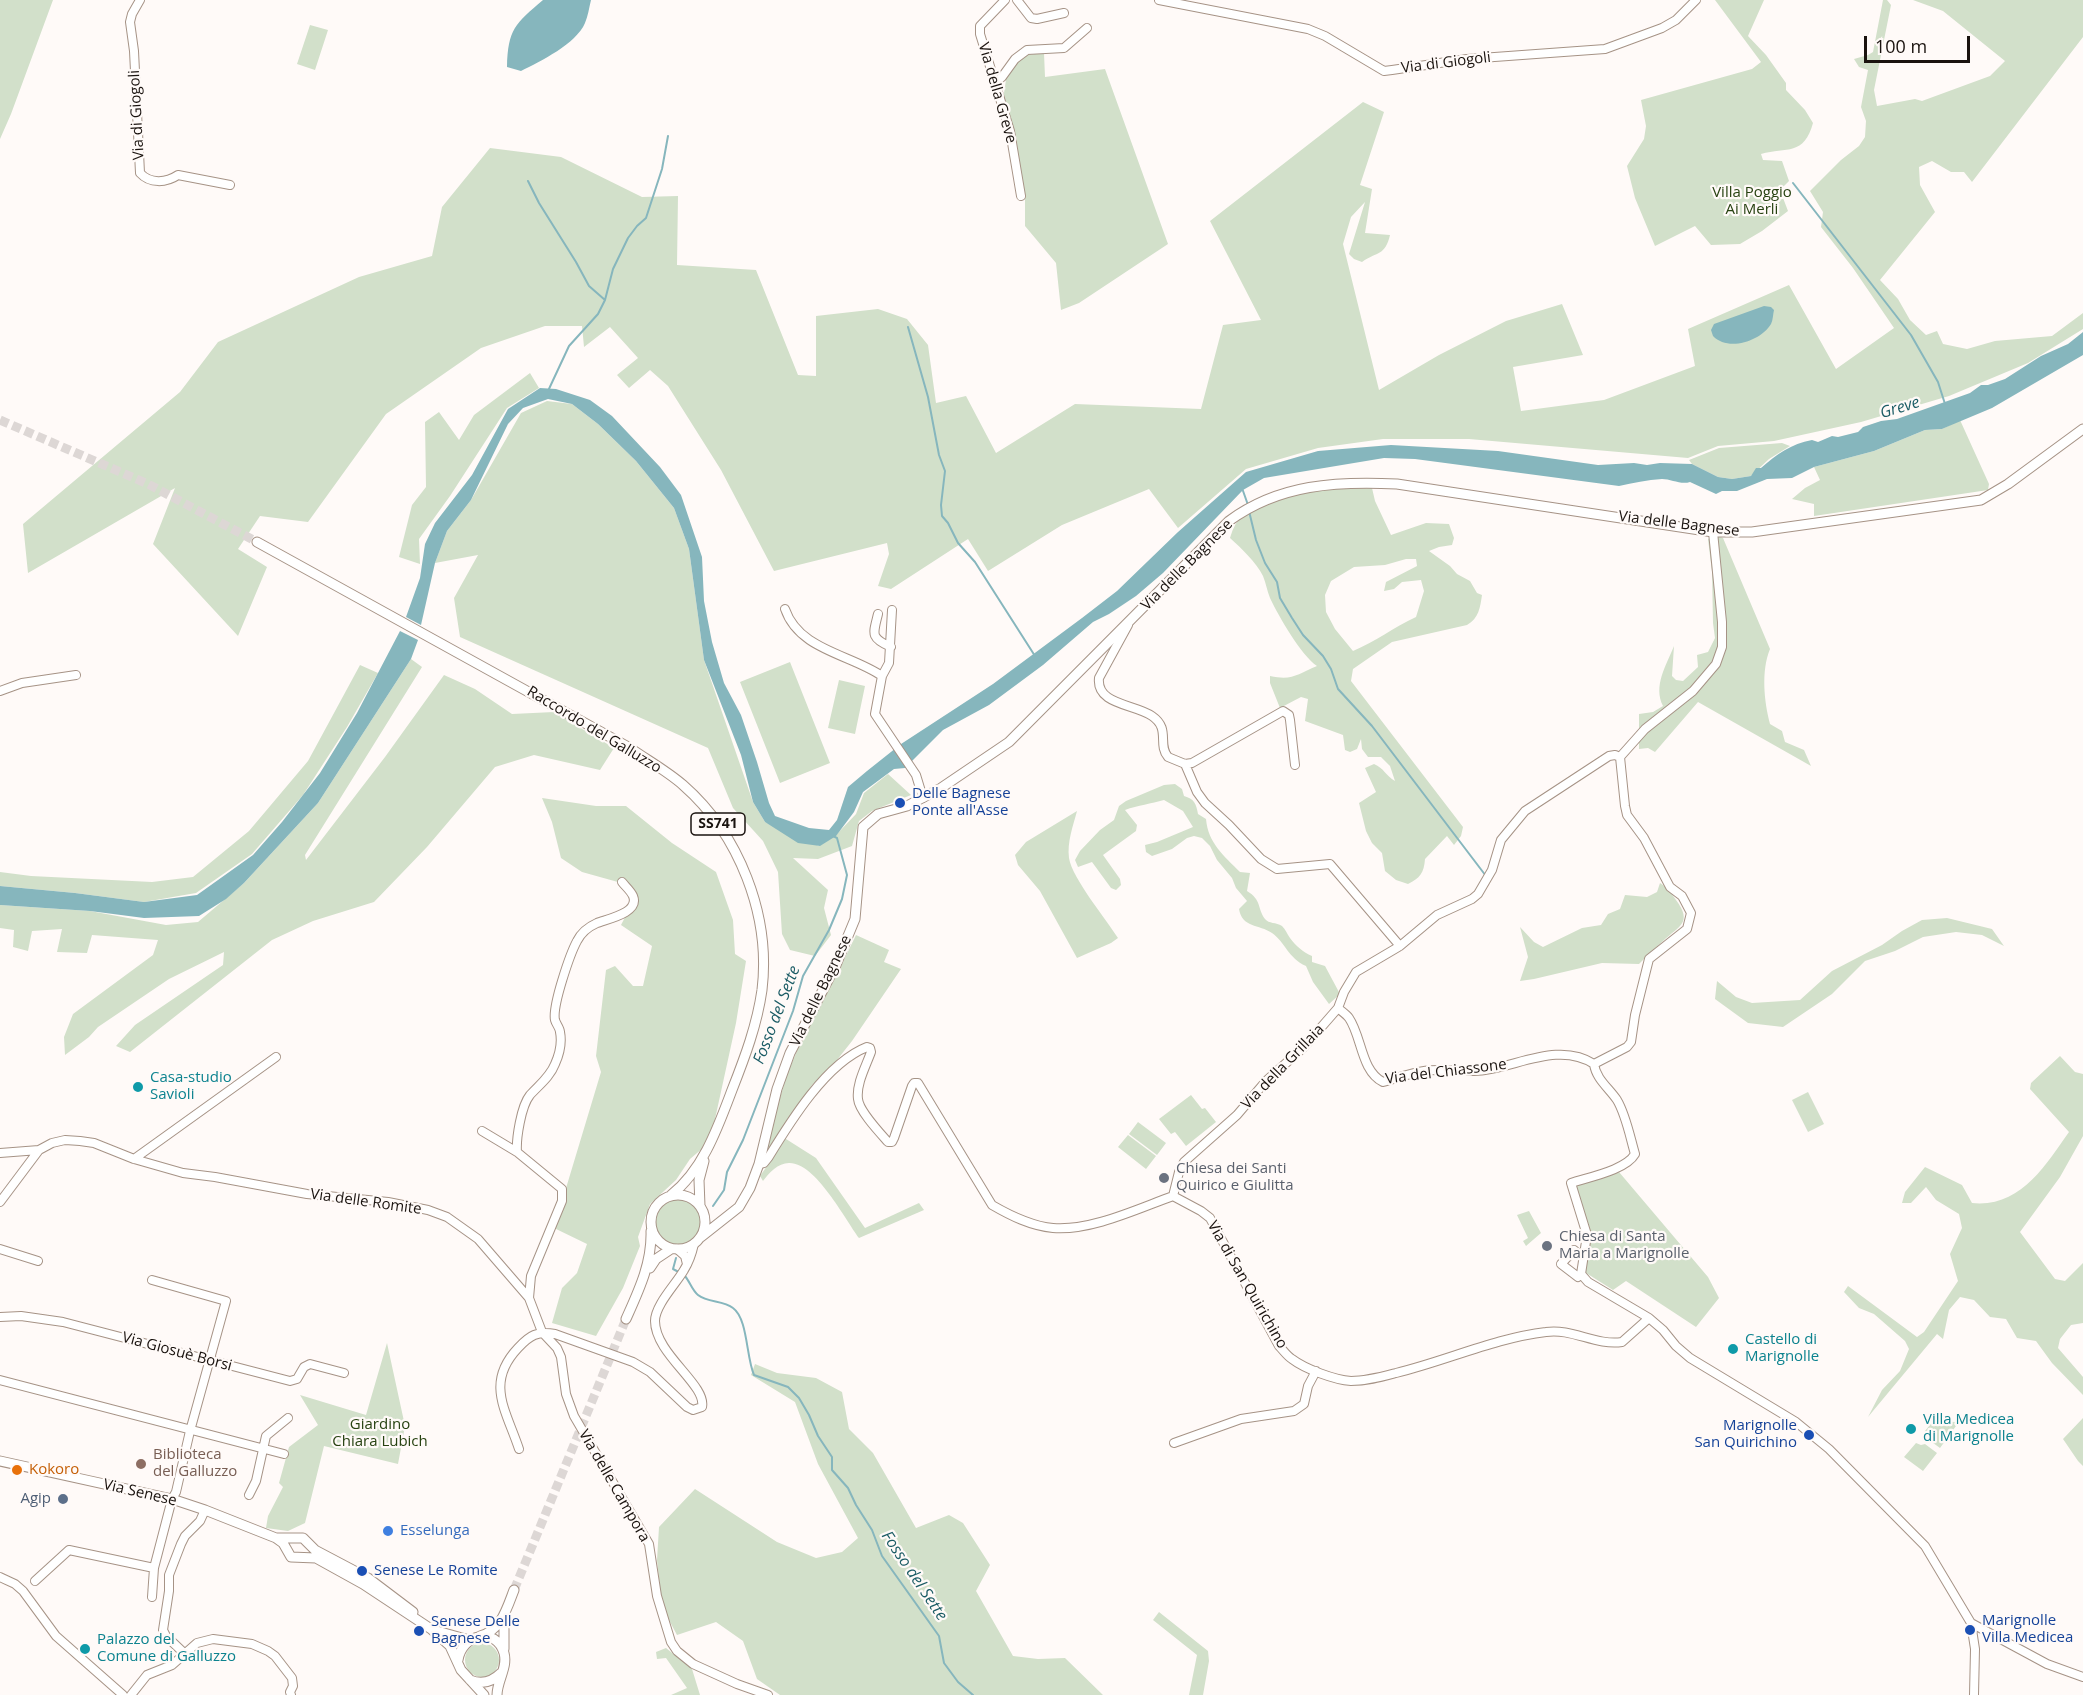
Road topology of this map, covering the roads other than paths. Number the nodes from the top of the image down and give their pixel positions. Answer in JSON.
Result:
{"nodes":[{"id":1,"x":140,"y":0,"type":"edge"},
{"id":2,"x":1005,"y":0,"type":"edge"},
{"id":3,"x":1017,"y":0,"type":"edge"},
{"id":4,"x":1159,"y":0,"type":"edge"},
{"id":5,"x":1696,"y":0,"type":"edge"},
{"id":6,"x":1065,"y":13,"type":"dead end"},
{"id":7,"x":1087,"y":28,"type":"dead end"},
{"id":8,"x":994,"y":82,"type":"junction"},
{"id":9,"x":230,"y":185,"type":"dead end"},
{"id":10,"x":1021,"y":196,"type":"dead end"},
{"id":11,"x":2083,"y":429,"type":"edge"},
{"id":12,"x":1713,"y":532,"type":"junction"},
{"id":13,"x":257,"y":542,"type":"tunnel mouth"},
{"id":14,"x":785,"y":609,"type":"dead end"},
{"id":15,"x":892,"y":610,"type":"dead end"},
{"id":16,"x":878,"y":614,"type":"dead end"},
{"id":17,"x":1129,"y":623,"type":"junction"},
{"id":18,"x":891,"y":647,"type":"junction"},
{"id":19,"x":76,"y":675,"type":"dead end"},
{"id":20,"x":882,"y":676,"type":"junction"},
{"id":21,"x":0,"y":691,"type":"edge"},
{"id":22,"x":1620,"y":757,"type":"junction"},
{"id":23,"x":1185,"y":764,"type":"junction"},
{"id":24,"x":1295,"y":765,"type":"dead end"},
{"id":25,"x":923,"y":798,"type":"junction"},
{"id":26,"x":622,"y":882,"type":"dead end"},
{"id":27,"x":1400,"y":946,"type":"junction"},
{"id":28,"x":1338,"y":1008,"type":"junction"},
{"id":29,"x":276,"y":1057,"type":"dead end"},
{"id":30,"x":1594,"y":1064,"type":"junction"},
{"id":31,"x":482,"y":1131,"type":"dead end"},
{"id":32,"x":710,"y":1142,"type":"junction"},
{"id":33,"x":39,"y":1150,"type":"junction"},
{"id":34,"x":517,"y":1152,"type":"junction"},
{"id":35,"x":0,"y":1153,"type":"edge"},
{"id":36,"x":134,"y":1159,"type":"junction"},
{"id":37,"x":759,"y":1164,"type":"junction"},
{"id":38,"x":671,"y":1195,"type":"junction"},
{"id":39,"x":1173,"y":1196,"type":"junction"},
{"id":40,"x":0,"y":1202,"type":"edge"},
{"id":41,"x":702,"y":1209,"type":"junction"},
{"id":42,"x":725,"y":1218,"type":"junction"},
{"id":43,"x":651,"y":1229,"type":"junction"},
{"id":44,"x":698,"y":1241,"type":"junction"},
{"id":45,"x":0,"y":1249,"type":"edge"},
{"id":46,"x":674,"y":1249,"type":"junction"},
{"id":47,"x":1582,"y":1257,"type":"junction"},
{"id":48,"x":38,"y":1261,"type":"dead end"},
{"id":49,"x":685,"y":1268,"type":"junction"},
{"id":50,"x":1581,"y":1274,"type":"junction"},
{"id":51,"x":645,"y":1275,"type":"junction"},
{"id":52,"x":152,"y":1280,"type":"dead end"},
{"id":53,"x":529,"y":1298,"type":"junction"},
{"id":54,"x":0,"y":1317,"type":"edge"},
{"id":55,"x":1649,"y":1318,"type":"junction"},
{"id":56,"x":626,"y":1319,"type":"tunnel mouth"},
{"id":57,"x":542,"y":1332,"type":"junction"},
{"id":58,"x":209,"y":1360,"type":"junction"},
{"id":59,"x":1316,"y":1371,"type":"junction"},
{"id":60,"x":344,"y":1373,"type":"dead end"},
{"id":61,"x":0,"y":1380,"type":"edge"},
{"id":62,"x":288,"y":1418,"type":"dead end"},
{"id":63,"x":190,"y":1431,"type":"junction"},
{"id":64,"x":1174,"y":1443,"type":"dead end"},
{"id":65,"x":519,"y":1449,"type":"dead end"},
{"id":66,"x":263,"y":1450,"type":"junction"},
{"id":67,"x":284,"y":1454,"type":"dead end"},
{"id":68,"x":0,"y":1461,"type":"edge"},
{"id":69,"x":249,"y":1496,"type":"dead end"},
{"id":70,"x":172,"y":1499,"type":"junction"},
{"id":71,"x":205,"y":1510,"type":"junction"},
{"id":72,"x":292,"y":1537,"type":"junction"},
{"id":73,"x":276,"y":1538,"type":"junction"},
{"id":74,"x":308,"y":1545,"type":"junction"},
{"id":75,"x":286,"y":1548,"type":"junction"},
{"id":76,"x":303,"y":1557,"type":"junction"},
{"id":77,"x":154,"y":1568,"type":"junction"},
{"id":78,"x":0,"y":1577,"type":"edge"},
{"id":79,"x":35,"y":1581,"type":"dead end"},
{"id":80,"x":514,"y":1590,"type":"tunnel mouth"},
{"id":81,"x":152,"y":1597,"type":"dead end"},
{"id":82,"x":504,"y":1615,"type":"junction"},
{"id":83,"x":1971,"y":1623,"type":"junction"},
{"id":84,"x":429,"y":1628,"type":"junction"},
{"id":85,"x":474,"y":1638,"type":"junction"},
{"id":86,"x":185,"y":1654,"type":"junction"},
{"id":87,"x":505,"y":1659,"type":"junction"},
{"id":88,"x":458,"y":1660,"type":"junction"},
{"id":89,"x":503,"y":1669,"type":"junction"},
{"id":90,"x":2083,"y":1677,"type":"edge"},
{"id":91,"x":468,"y":1679,"type":"junction"},
{"id":92,"x":120,"y":1694,"type":"edge"},
{"id":93,"x":131,"y":1695,"type":"edge"},
{"id":94,"x":291,"y":1695,"type":"edge"},
{"id":95,"x":484,"y":1695,"type":"edge"},
{"id":96,"x":497,"y":1695,"type":"edge"},
{"id":97,"x":768,"y":1695,"type":"edge"},
{"id":98,"x":1974,"y":1695,"type":"edge"}],
"edges":[{"from":1,"to":9,"type":"street","name":"Via di Giogoli"},
{"from":2,"to":8,"type":"street","name":"Via della Greve"},
{"from":3,"to":6,"type":"street"},
{"from":4,"to":5,"type":"street","name":"Via di Giogoli"},
{"from":7,"to":8,"type":"street"},
{"from":8,"to":10,"type":"street","name":"Via della Greve"},
{"from":11,"to":12,"type":"main road","name":"Via delle Bagnese"},
{"from":12,"to":17,"type":"main road","name":"Via delle Bagnese"},
{"from":12,"to":22,"type":"street"},
{"from":13,"to":32,"type":"main road","name":"Raccordo del Galluzzo","number":"SS741"},
{"from":14,"to":20,"type":"street"},
{"from":15,"to":18,"type":"street"},
{"from":16,"to":18,"type":"street"},
{"from":17,"to":23,"type":"street"},
{"from":17,"to":25,"type":"main road","name":"Via delle Bagnese"},
{"from":18,"to":20,"type":"street"},
{"from":19,"to":21,"type":"street"},
{"from":20,"to":25,"type":"street"},
{"from":22,"to":27,"type":"street","name":"Via della Grillaia"},
{"from":22,"to":30,"type":"street"},
{"from":23,"to":24,"type":"street"},
{"from":23,"to":27,"type":"street"},
{"from":25,"to":37,"type":"main road","name":"Via delle Bagnese"},
{"from":26,"to":34,"type":"street"},
{"from":27,"to":28,"type":"street","name":"Via della Grillaia"},
{"from":28,"to":30,"type":"street","name":"Via del Chiassone"},
{"from":28,"to":39,"type":"street","name":"Via della Grillaia"},
{"from":29,"to":36,"type":"street"},
{"from":30,"to":47,"type":"street"},
{"from":31,"to":34,"type":"street"},
{"from":32,"to":38,"type":"main road","name":"Raccordo del Galluzzo","number":"SS741"},
{"from":32,"to":41,"type":"main road","name":"Raccordo del Galluzzo","number":"SS741"},
{"from":33,"to":35,"type":"street","name":"Via delle Romite"},
{"from":33,"to":36,"type":"street","name":"Via delle Romite"},
{"from":33,"to":40,"type":"street"},
{"from":34,"to":53,"type":"street"},
{"from":36,"to":53,"type":"street","name":"Via delle Romite"},
{"from":37,"to":39,"type":"street"},
{"from":37,"to":42,"type":"main road","name":"Via delle Bagnese"},
{"from":38,"to":41,"type":"main road"},
{"from":38,"to":43,"type":"main road","number":"SS741"},
{"from":39,"to":59,"type":"street","name":"Via di San Quirichino"},
{"from":41,"to":42,"type":"main road"},
{"from":41,"to":44,"type":"main road","number":"SS741"},
{"from":42,"to":44,"type":"main road","name":"Via delle Bagnese"},
{"from":43,"to":46,"type":"main road"},
{"from":43,"to":51,"type":"main road","number":"SS741"},
{"from":44,"to":46,"type":"main road","number":"SS741"},
{"from":44,"to":49,"type":"street"},
{"from":45,"to":48,"type":"street"},
{"from":46,"to":49,"type":"street"},
{"from":46,"to":51,"type":"main road","number":"SS741"},
{"from":47,"to":50,"type":"street"},
{"from":47,"to":50,"type":"street"},
{"from":49,"to":57,"type":"street"},
{"from":50,"to":55,"type":"street"},
{"from":51,"to":56,"type":"main road","number":"SS741"},
{"from":52,"to":58,"type":"street"},
{"from":53,"to":57,"type":"street","name":"Via delle Romite"},
{"from":54,"to":58,"type":"street","name":"Via Giosuè Borsi"},
{"from":55,"to":59,"type":"street","name":"Via di San Quirichino"},
{"from":55,"to":83,"type":"street"},
{"from":57,"to":65,"type":"street"},
{"from":57,"to":97,"type":"street","name":"Via delle Campora"},
{"from":58,"to":60,"type":"street","name":"Via Giosuè Borsi"},
{"from":58,"to":63,"type":"street"},
{"from":59,"to":64,"type":"street"},
{"from":61,"to":63,"type":"street"},
{"from":62,"to":66,"type":"street"},
{"from":63,"to":66,"type":"street"},
{"from":63,"to":70,"type":"street"},
{"from":66,"to":67,"type":"street"},
{"from":66,"to":69,"type":"street"},
{"from":68,"to":70,"type":"main road","name":"Via Senese"},
{"from":70,"to":71,"type":"main road","name":"Via Senese"},
{"from":70,"to":77,"type":"street"},
{"from":71,"to":73,"type":"main road","name":"Via Senese"},
{"from":71,"to":86,"type":"street"},
{"from":72,"to":73,"type":"main road","name":"Via Senese"},
{"from":72,"to":74,"type":"main road","name":"Via Senese"},
{"from":72,"to":75,"type":"main road"},
{"from":73,"to":75,"type":"main road","name":"Via Senese"},
{"from":74,"to":76,"type":"main road"},
{"from":74,"to":84,"type":"main road","name":"Via Senese"},
{"from":75,"to":76,"type":"main road","name":"Via Senese"},
{"from":76,"to":84,"type":"main road","name":"Via Senese"},
{"from":77,"to":79,"type":"street"},
{"from":77,"to":81,"type":"street"},
{"from":78,"to":92,"type":"street"},
{"from":80,"to":82,"type":"main road"},
{"from":82,"to":85,"type":"main road"},
{"from":82,"to":87,"type":"main road"},
{"from":83,"to":90,"type":"street"},
{"from":83,"to":98,"type":"street"},
{"from":84,"to":85,"type":"main road","name":"Via Senese"},
{"from":84,"to":88,"type":"main road","name":"Via Senese"},
{"from":85,"to":87,"type":"main road","name":"Via Senese"},
{"from":85,"to":88,"type":"main road"},
{"from":86,"to":93,"type":"street"},
{"from":86,"to":94,"type":"street"},
{"from":87,"to":89,"type":"main road"},
{"from":88,"to":91,"type":"main road","name":"Via Senese"},
{"from":89,"to":91,"type":"main road"},
{"from":89,"to":96,"type":"main road"},
{"from":91,"to":95,"type":"main road","name":"Via Senese"}]}
